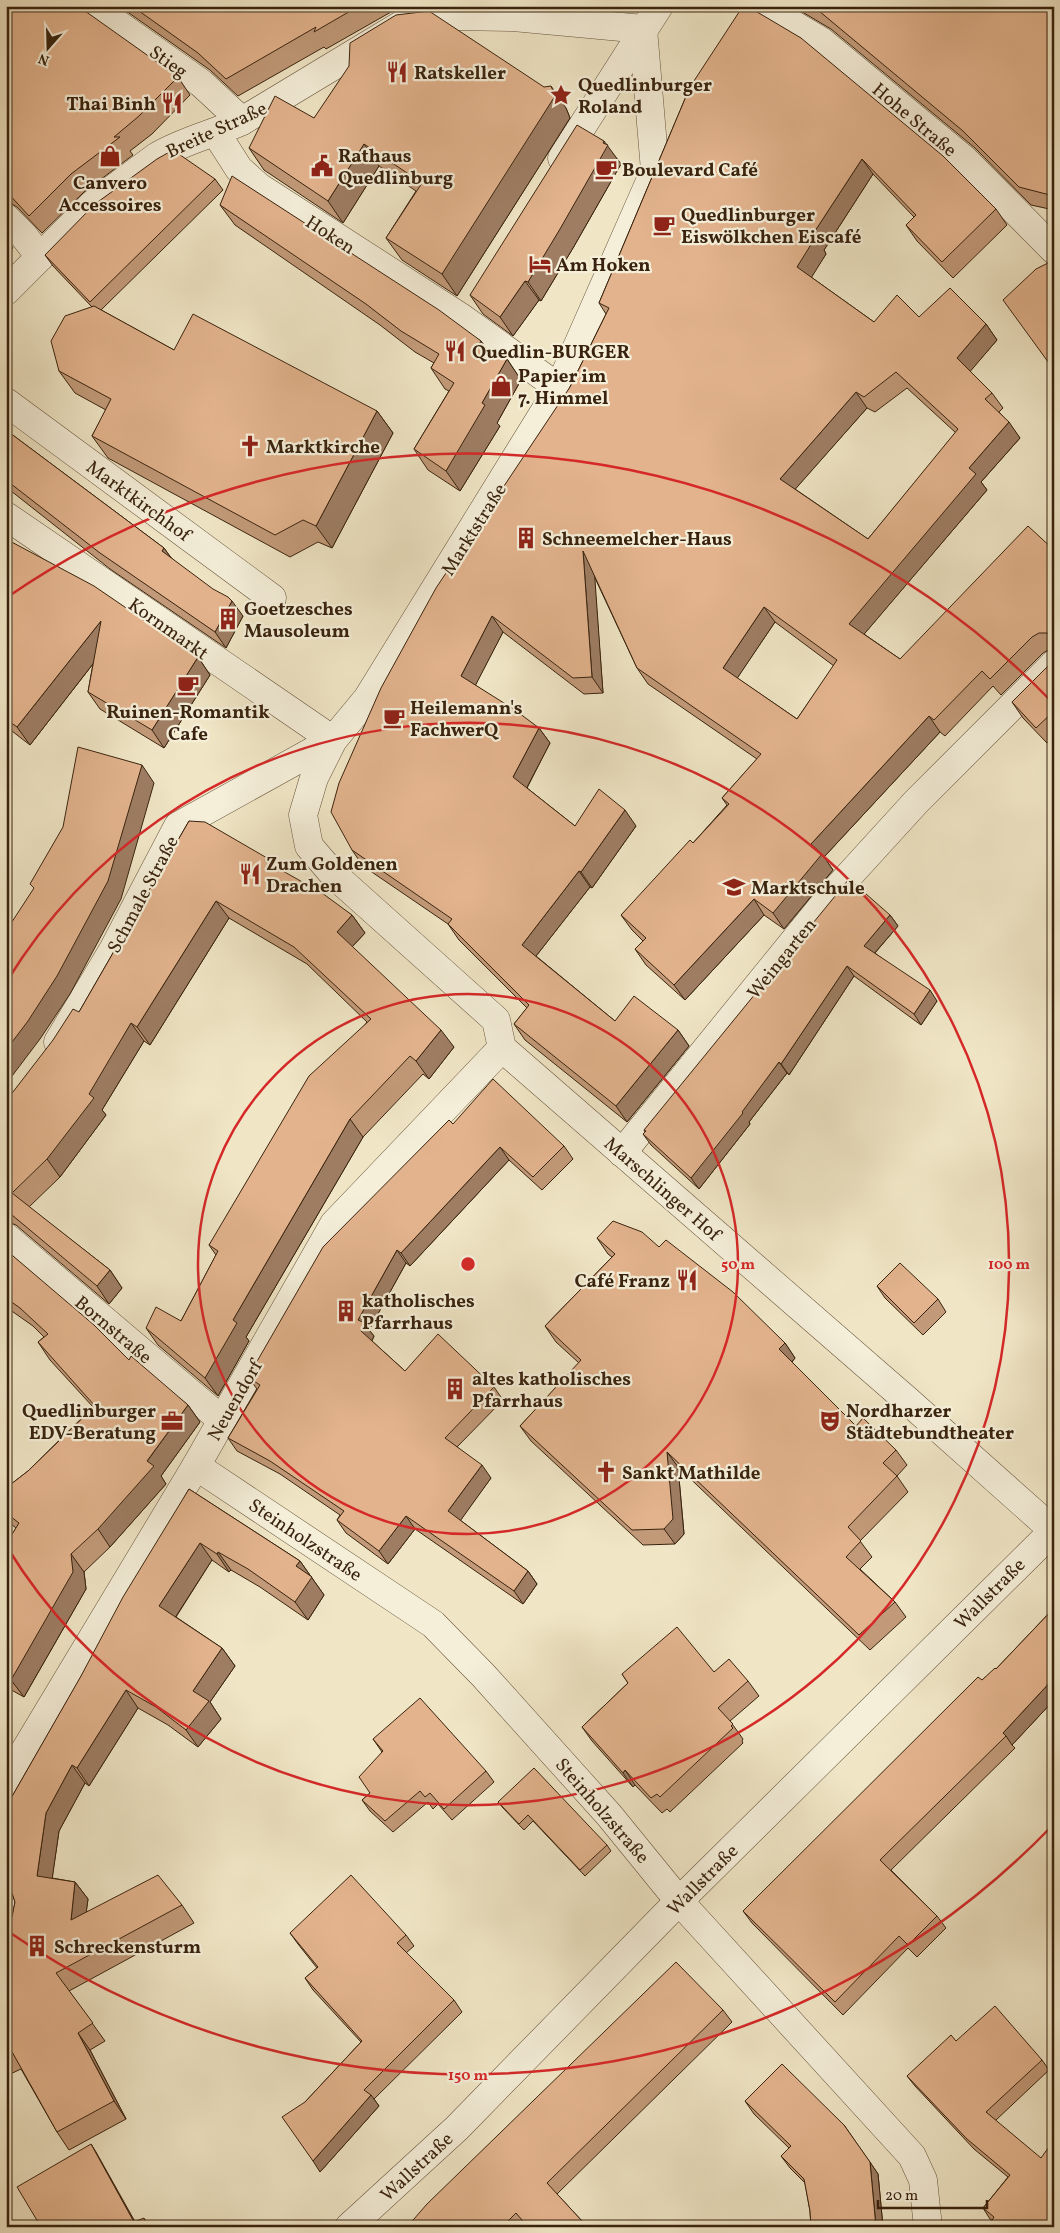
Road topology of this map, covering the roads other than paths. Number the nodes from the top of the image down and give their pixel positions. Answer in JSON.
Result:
{"nodes":[{"id":1,"x":92,"y":6,"type":"edge"},
{"id":2,"x":659,"y":6,"type":"edge"},
{"id":3,"x":762,"y":6,"type":"edge"},
{"id":4,"x":643,"y":28,"type":"junction"},
{"id":5,"x":242,"y":121,"type":"junction"},
{"id":6,"x":216,"y":133,"type":"junction"},
{"id":7,"x":551,"y":177,"type":"edge"},
{"id":8,"x":6,"y":218,"type":"edge"},
{"id":9,"x":1054,"y":250,"type":"edge"},
{"id":10,"x":40,"y":257,"type":"junction"},
{"id":11,"x":6,"y":291,"type":"edge"},
{"id":12,"x":477,"y":293,"type":"edge"},
{"id":13,"x":462,"y":318,"type":"junction"},
{"id":14,"x":559,"y":388,"type":"junction"},
{"id":15,"x":6,"y":402,"type":"edge"},
{"id":16,"x":6,"y":516,"type":"edge"},
{"id":17,"x":272,"y":598,"type":"dead end"},
{"id":18,"x":1054,"y":664,"type":"edge"},
{"id":19,"x":333,"y":740,"type":"junction"},
{"id":20,"x":502,"y":1048,"type":"junction"},
{"id":21,"x":43,"y":1062,"type":"edge"},
{"id":22,"x":622,"y":1153,"type":"junction"},
{"id":23,"x":6,"y":1237,"type":"edge"},
{"id":24,"x":223,"y":1421,"type":"junction"},
{"id":25,"x":196,"y":1466,"type":"junction"},
{"id":26,"x":1054,"y":1530,"type":"edge"},
{"id":27,"x":6,"y":1782,"type":"edge"},
{"id":28,"x":679,"y":1901,"type":"junction"},
{"id":29,"x":350,"y":2227,"type":"edge"},
{"id":30,"x":928,"y":2227,"type":"edge"}],
"edges":[{"from":1,"to":5,"type":"street","name":"Stieg"},
{"from":2,"to":4,"type":"street"},
{"from":3,"to":9,"type":"street","name":"Hohe Straße"},
{"from":4,"to":5,"type":"street","name":"Breite Straße"},
{"from":4,"to":7,"type":"street"},
{"from":4,"to":14,"type":"street","name":"Marktstraße"},
{"from":5,"to":6,"type":"street","name":"Breite Straße"},
{"from":6,"to":10,"type":"street","name":"Breite Straße"},
{"from":6,"to":13,"type":"street","name":"Hoken"},
{"from":8,"to":10,"type":"street"},
{"from":10,"to":11,"type":"street","name":"Breite Straße"},
{"from":12,"to":13,"type":"street"},
{"from":13,"to":14,"type":"street","name":"Hoken"},
{"from":14,"to":19,"type":"street","name":"Marktstraße"},
{"from":15,"to":17,"type":"street","name":"Marktkirchhof"},
{"from":16,"to":19,"type":"street","name":"Kornmarkt"},
{"from":18,"to":22,"type":"street","name":"Weingarten"},
{"from":19,"to":20,"type":"street","name":"Marktstraße"},
{"from":19,"to":21,"type":"street","name":"Schmale Straße"},
{"from":20,"to":22,"type":"street","name":"Marschlinger Hof"},
{"from":20,"to":24,"type":"street","name":"Neuendorf"},
{"from":22,"to":26,"type":"street","name":"Marschlinger Hof"},
{"from":23,"to":24,"type":"street","name":"Bornstraße"},
{"from":24,"to":25,"type":"street","name":"Neuendorf"},
{"from":25,"to":27,"type":"street","name":"Neuendorf"},
{"from":25,"to":28,"type":"street","name":"Steinholzstraße"},
{"from":26,"to":28,"type":"street","name":"Wallstraße"},
{"from":28,"to":29,"type":"street","name":"Wallstraße"},
{"from":28,"to":30,"type":"street","name":"Steinholzstraße"}]}
